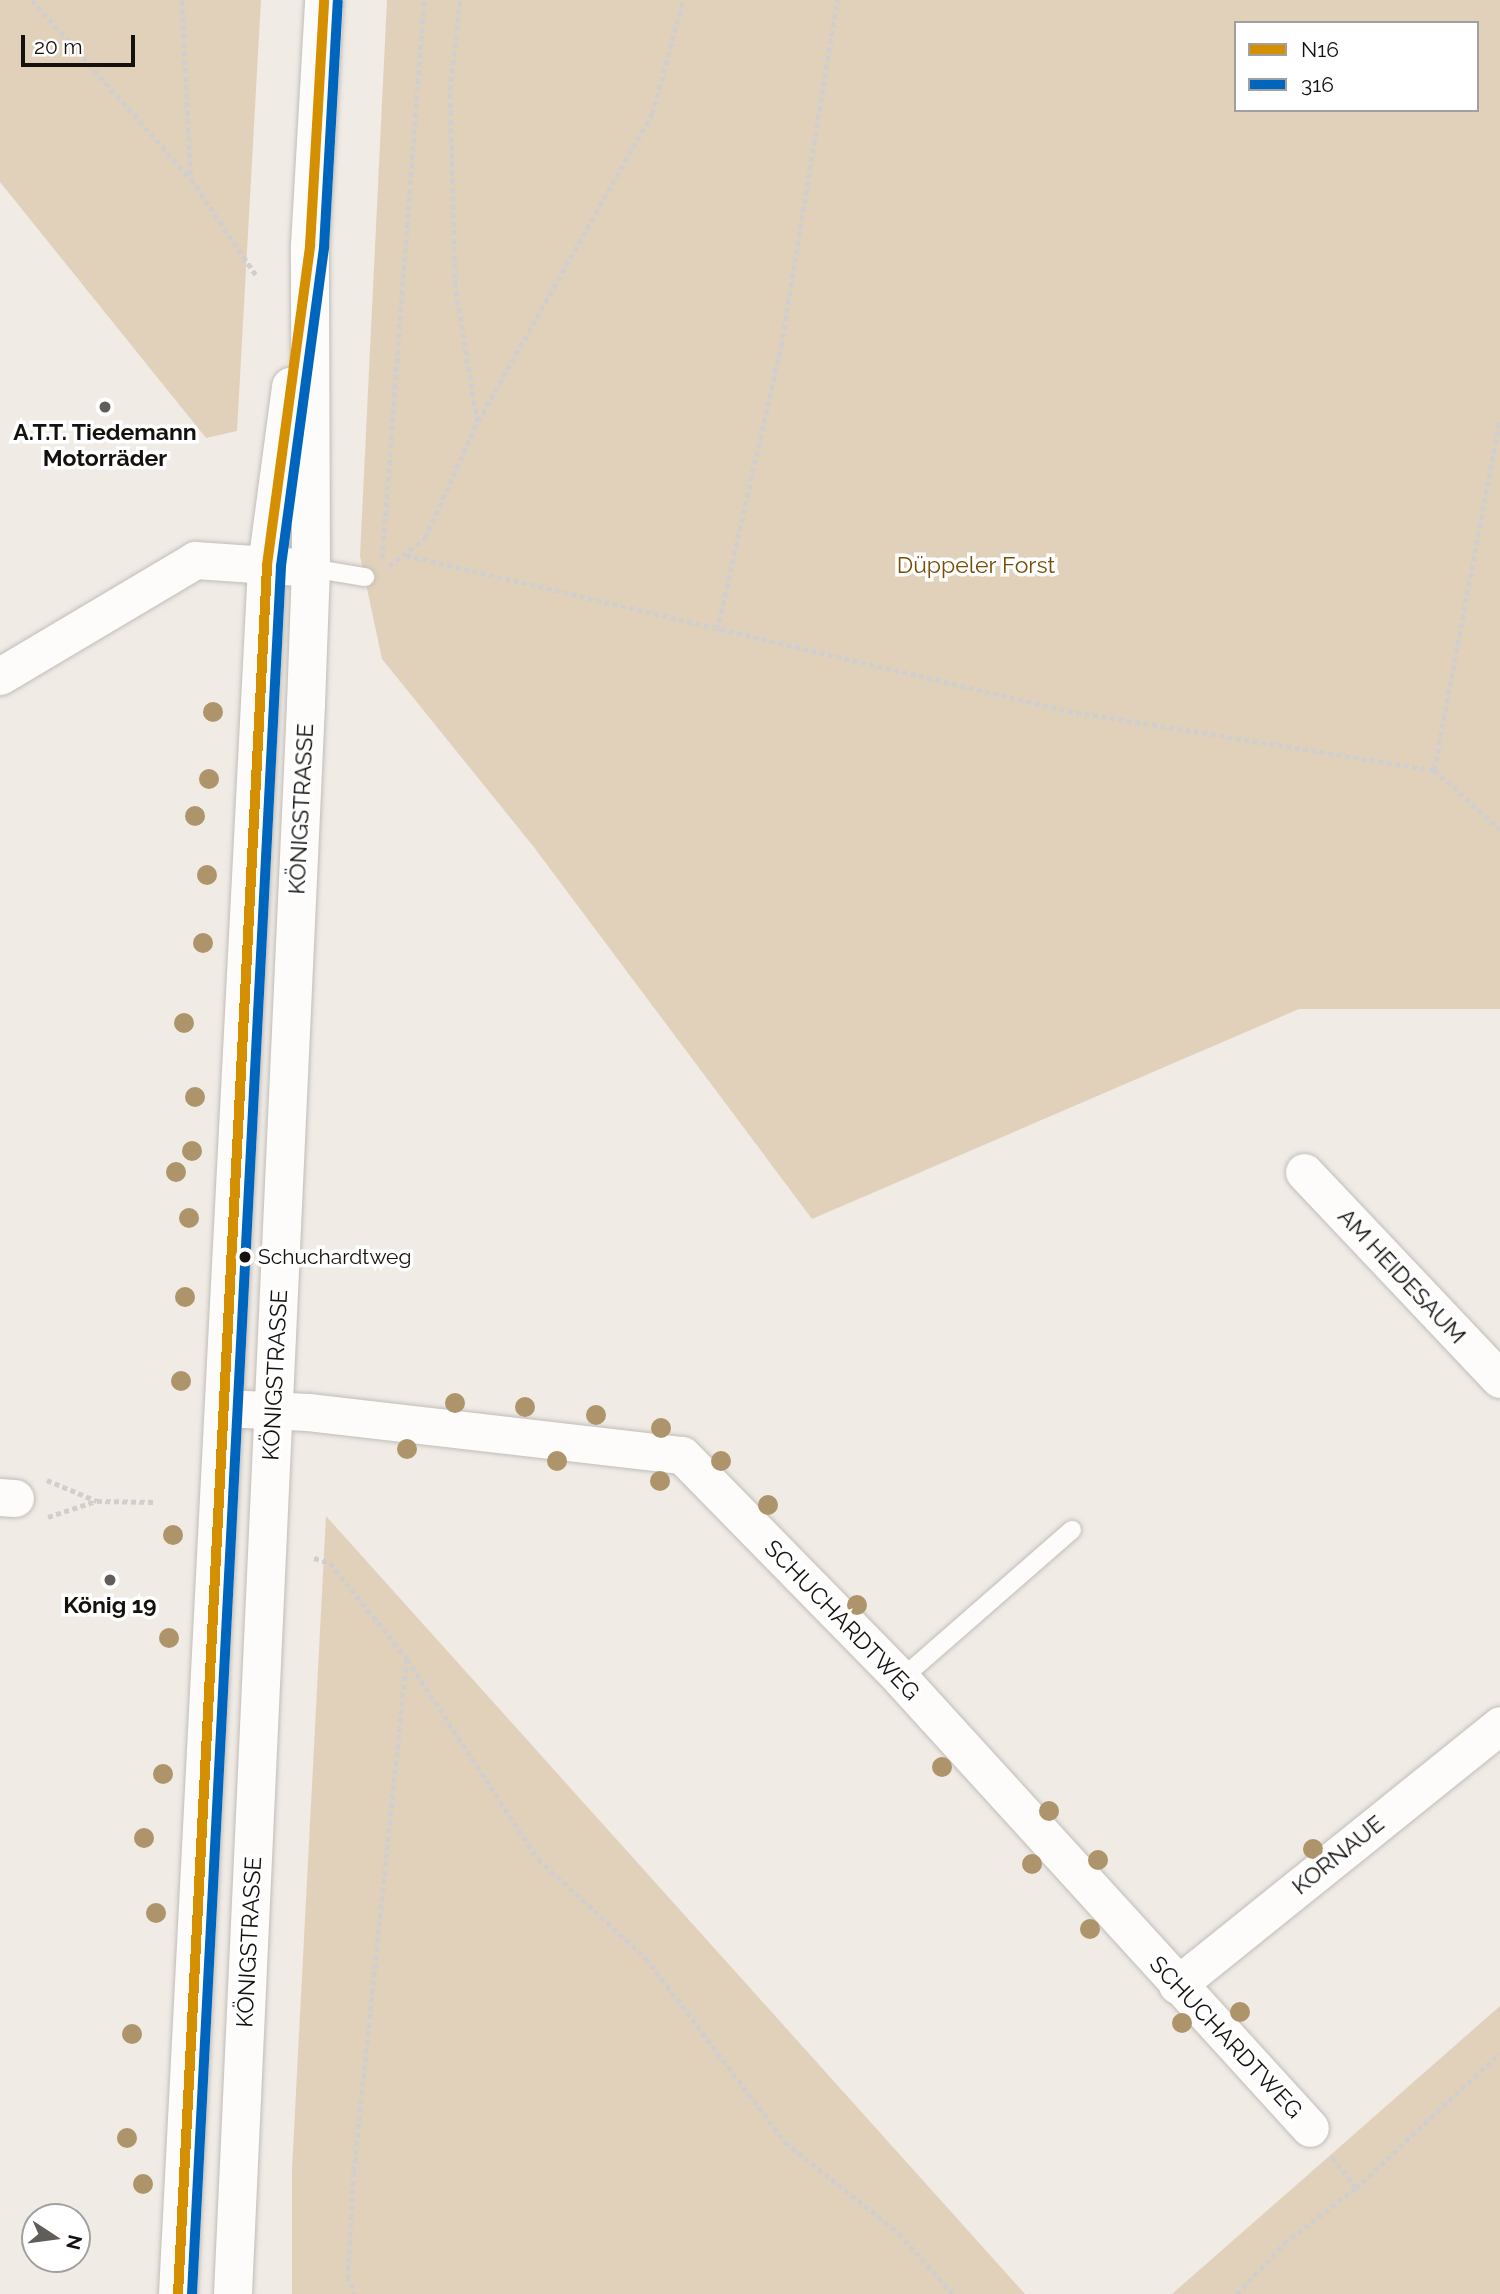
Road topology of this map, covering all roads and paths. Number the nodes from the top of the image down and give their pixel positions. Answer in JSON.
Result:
{"nodes":[{"id":1,"x":32,"y":0,"type":"edge"},
{"id":2,"x":182,"y":0,"type":"edge"},
{"id":3,"x":324,"y":0,"type":"edge"},
{"id":4,"x":424,"y":0,"type":"edge"},
{"id":5,"x":460,"y":0,"type":"edge"},
{"id":6,"x":683,"y":0,"type":"edge"},
{"id":7,"x":837,"y":0,"type":"edge"},
{"id":8,"x":191,"y":179,"type":"junction"},
{"id":9,"x":310,"y":246,"type":"junction"},
{"id":10,"x":256,"y":275,"type":"dead end"},
{"id":11,"x":1500,"y":419,"type":"edge"},
{"id":12,"x":477,"y":422,"type":"junction"},
{"id":13,"x":406,"y":555,"type":"junction"},
{"id":14,"x":267,"y":565,"type":"junction"},
{"id":15,"x":311,"y":568,"type":"junction"},
{"id":16,"x":365,"y":577,"type":"dead end"},
{"id":17,"x":717,"y":630,"type":"junction"},
{"id":18,"x":0,"y":676,"type":"edge"},
{"id":19,"x":1434,"y":770,"type":"junction"},
{"id":20,"x":1500,"y":829,"type":"edge"},
{"id":21,"x":1304,"y":1172,"type":"dead end"},
{"id":22,"x":1500,"y":1379,"type":"edge"},
{"id":23,"x":224,"y":1408,"type":"junction"},
{"id":24,"x":273,"y":1411,"type":"junction"},
{"id":25,"x":21,"y":1498,"type":"edge"},
{"id":26,"x":97,"y":1501,"type":"junction"},
{"id":27,"x":156,"y":1502,"type":"dead end"},
{"id":28,"x":1072,"y":1530,"type":"dead end"},
{"id":29,"x":314,"y":1558,"type":"dead end"},
{"id":30,"x":407,"y":1659,"type":"junction"},
{"id":31,"x":901,"y":1679,"type":"junction"},
{"id":32,"x":1500,"y":1725,"type":"edge"},
{"id":33,"x":1177,"y":1984,"type":"junction"},
{"id":34,"x":1500,"y":2053,"type":"edge"},
{"id":35,"x":1310,"y":2128,"type":"dead end"},
{"id":36,"x":178,"y":2294,"type":"edge"},
{"id":37,"x":233,"y":2294,"type":"edge"},
{"id":38,"x":355,"y":2294,"type":"edge"},
{"id":39,"x":953,"y":2294,"type":"edge"},
{"id":40,"x":1237,"y":2294,"type":"edge"}],
"edges":[{"from":1,"to":8,"type":"path"},
{"from":2,"to":8,"type":"path"},
{"from":3,"to":9,"type":"main road","name":"KÖNIGSTRASSE"},
{"from":4,"to":13,"type":"path"},
{"from":5,"to":12,"type":"path"},
{"from":6,"to":12,"type":"path"},
{"from":7,"to":17,"type":"path"},
{"from":8,"to":10,"type":"path"},
{"from":9,"to":14,"type":"main road","name":"KÖNIGSTRASSE"},
{"from":9,"to":15,"type":"main road","name":"KÖNIGSTRASSE"},
{"from":11,"to":19,"type":"path"},
{"from":12,"to":13,"type":"path"},
{"from":13,"to":17,"type":"path"},
{"from":14,"to":15,"type":"street"},
{"from":14,"to":18,"type":"street"},
{"from":14,"to":23,"type":"main road","name":"KÖNIGSTRASSE"},
{"from":15,"to":16,"type":"lane"},
{"from":15,"to":24,"type":"main road","name":"KÖNIGSTRASSE"},
{"from":17,"to":19,"type":"path"},
{"from":19,"to":20,"type":"path"},
{"from":21,"to":22,"type":"street","name":"AM HEIDESAUM"},
{"from":23,"to":24,"type":"street","name":"SCHUCHARDTWEG"},
{"from":23,"to":36,"type":"main road","name":"KÖNIGSTRASSE"},
{"from":24,"to":31,"type":"street","name":"SCHUCHARDTWEG"},
{"from":24,"to":37,"type":"main road","name":"KÖNIGSTRASSE"},
{"from":25,"to":26,"type":"path"},
{"from":25,"to":26,"type":"path"},
{"from":26,"to":27,"type":"path"},
{"from":28,"to":31,"type":"lane"},
{"from":29,"to":30,"type":"path"},
{"from":30,"to":38,"type":"path"},
{"from":30,"to":39,"type":"path"},
{"from":31,"to":33,"type":"street","name":"SCHUCHARDTWEG"},
{"from":32,"to":33,"type":"street","name":"KORNAUE"},
{"from":33,"to":35,"type":"street","name":"SCHUCHARDTWEG"},
{"from":34,"to":40,"type":"path"}]}
